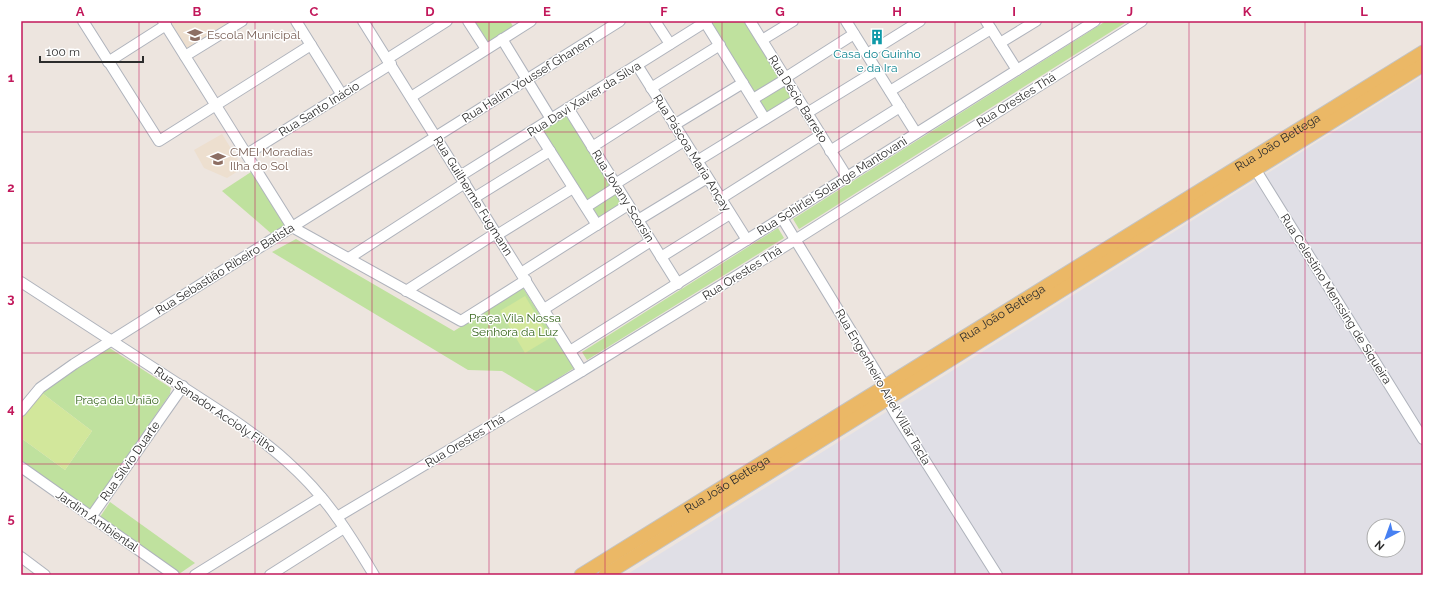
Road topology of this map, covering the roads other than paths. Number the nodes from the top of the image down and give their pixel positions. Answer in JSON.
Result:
{"nodes":[{"id":1,"x":82,"y":21,"type":"edge"},
{"id":2,"x":242,"y":21,"type":"edge"},
{"id":3,"x":296,"y":21,"type":"edge"},
{"id":4,"x":364,"y":21,"type":"edge"},
{"id":5,"x":447,"y":21,"type":"edge"},
{"id":6,"x":468,"y":21,"type":"edge"},
{"id":7,"x":531,"y":21,"type":"edge"},
{"id":8,"x":620,"y":21,"type":"edge"},
{"id":9,"x":655,"y":21,"type":"edge"},
{"id":10,"x":750,"y":21,"type":"edge"},
{"id":11,"x":793,"y":21,"type":"edge"},
{"id":12,"x":846,"y":21,"type":"edge"},
{"id":13,"x":920,"y":21,"type":"edge"},
{"id":14,"x":1036,"y":21,"type":"edge"},
{"id":15,"x":1142,"y":21,"type":"edge"},
{"id":16,"x":706,"y":22,"type":"edge"},
{"id":17,"x":1090,"y":22,"type":"edge"},
{"id":18,"x":165,"y":23,"type":"edge"},
{"id":19,"x":516,"y":25,"type":"edge"},
{"id":20,"x":989,"y":25,"type":"edge"},
{"id":21,"x":854,"y":34,"type":"junction"},
{"id":22,"x":502,"y":40,"type":"junction"},
{"id":23,"x":762,"y":40,"type":"junction"},
{"id":24,"x":1000,"y":43,"type":"junction"},
{"id":25,"x":670,"y":44,"type":"junction"},
{"id":26,"x":311,"y":45,"type":"junction"},
{"id":27,"x":720,"y":45,"type":"junction"},
{"id":28,"x":486,"y":49,"type":"junction"},
{"id":29,"x":1423,"y":52,"type":"edge"},
{"id":30,"x":867,"y":54,"type":"junction"},
{"id":31,"x":186,"y":56,"type":"junction"},
{"id":32,"x":389,"y":61,"type":"junction"},
{"id":33,"x":108,"y":62,"type":"junction"},
{"id":34,"x":637,"y":65,"type":"junction"},
{"id":35,"x":1423,"y":65,"type":"edge"},
{"id":36,"x":877,"y":70,"type":"junction"},
{"id":37,"x":1017,"y":70,"type":"junction"},
{"id":38,"x":786,"y":78,"type":"junction"},
{"id":39,"x":527,"y":80,"type":"junction"},
{"id":40,"x":743,"y":83,"type":"junction"},
{"id":41,"x":651,"y":88,"type":"junction"},
{"id":42,"x":890,"y":91,"type":"junction"},
{"id":43,"x":342,"y":95,"type":"junction"},
{"id":44,"x":411,"y":97,"type":"junction"},
{"id":45,"x":753,"y":99,"type":"junction"},
{"id":46,"x":798,"y":99,"type":"junction"},
{"id":47,"x":661,"y":103,"type":"junction"},
{"id":48,"x":216,"y":106,"type":"junction"},
{"id":49,"x":900,"y":107,"type":"junction"},
{"id":50,"x":568,"y":108,"type":"junction"},
{"id":51,"x":807,"y":113,"type":"junction"},
{"id":52,"x":551,"y":119,"type":"junction"},
{"id":53,"x":765,"y":119,"type":"junction"},
{"id":54,"x":674,"y":125,"type":"junction"},
{"id":55,"x":536,"y":129,"type":"junction"},
{"id":56,"x":916,"y":133,"type":"junction"},
{"id":57,"x":821,"y":135,"type":"junction"},
{"id":58,"x":436,"y":137,"type":"junction"},
{"id":59,"x":684,"y":140,"type":"junction"},
{"id":60,"x":592,"y":147,"type":"junction"},
{"id":61,"x":550,"y":151,"type":"junction"},
{"id":62,"x":830,"y":151,"type":"junction"},
{"id":63,"x":247,"y":154,"type":"junction"},
{"id":64,"x":697,"y":161,"type":"junction"},
{"id":65,"x":1252,"y":165,"type":"junction"},
{"id":66,"x":847,"y":177,"type":"junction"},
{"id":67,"x":707,"y":178,"type":"junction"},
{"id":68,"x":463,"y":180,"type":"junction"},
{"id":69,"x":616,"y":186,"type":"junction"},
{"id":70,"x":574,"y":188,"type":"junction"},
{"id":71,"x":474,"y":198,"type":"junction"},
{"id":72,"x":720,"y":199,"type":"junction"},
{"id":73,"x":628,"y":205,"type":"junction"},
{"id":74,"x":586,"y":207,"type":"junction"},
{"id":75,"x":730,"y":214,"type":"junction"},
{"id":76,"x":782,"y":218,"type":"junction"},
{"id":77,"x":638,"y":220,"type":"junction"},
{"id":78,"x":597,"y":225,"type":"junction"},
{"id":79,"x":292,"y":227,"type":"junction"},
{"id":80,"x":497,"y":234,"type":"junction"},
{"id":81,"x":747,"y":240,"type":"junction"},
{"id":82,"x":795,"y":240,"type":"junction"},
{"id":83,"x":651,"y":241,"type":"junction"},
{"id":84,"x":661,"y":257,"type":"junction"},
{"id":85,"x":349,"y":258,"type":"junction"},
{"id":86,"x":523,"y":276,"type":"junction"},
{"id":87,"x":21,"y":282,"type":"edge"},
{"id":88,"x":678,"y":284,"type":"junction"},
{"id":89,"x":406,"y":291,"type":"junction"},
{"id":90,"x":544,"y":310,"type":"junction"},
{"id":91,"x":111,"y":340,"type":"junction"},
{"id":92,"x":570,"y":352,"type":"junction"},
{"id":93,"x":582,"y":371,"type":"junction"},
{"id":94,"x":182,"y":386,"type":"junction"},
{"id":95,"x":886,"y":393,"type":"junction"},
{"id":96,"x":21,"y":411,"type":"edge"},
{"id":97,"x":1423,"y":439,"type":"edge"},
{"id":98,"x":21,"y":467,"type":"edge"},
{"id":99,"x":321,"y":497,"type":"junction"},
{"id":100,"x":91,"y":517,"type":"junction"},
{"id":101,"x":337,"y":517,"type":"junction"},
{"id":102,"x":344,"y":528,"type":"junction"},
{"id":103,"x":648,"y":541,"type":"junction"},
{"id":104,"x":21,"y":557,"type":"edge"},
{"id":105,"x":45,"y":575,"type":"edge"},
{"id":106,"x":174,"y":575,"type":"edge"},
{"id":107,"x":195,"y":575,"type":"edge"},
{"id":108,"x":270,"y":575,"type":"edge"},
{"id":109,"x":374,"y":575,"type":"edge"},
{"id":110,"x":581,"y":575,"type":"edge"},
{"id":111,"x":605,"y":575,"type":"edge"},
{"id":112,"x":997,"y":575,"type":"edge"}],
"edges":[{"from":1,"to":33,"type":"street"},
{"from":2,"to":31,"type":"street"},
{"from":3,"to":26,"type":"street"},
{"from":4,"to":32,"type":"street","name":"Rua Guilherme Fugmann"},
{"from":5,"to":32,"type":"street","name":"Rua Santo Inácio"},
{"from":6,"to":28,"type":"street"},
{"from":7,"to":19,"type":"street"},
{"from":8,"to":39,"type":"street","name":"Rua Halim Youssef Ghanem"},
{"from":9,"to":25,"type":"street"},
{"from":10,"to":23,"type":"street","name":"Rua Décio Barreto"},
{"from":11,"to":23,"type":"street"},
{"from":12,"to":21,"type":"street"},
{"from":13,"to":30,"type":"street"},
{"from":14,"to":24,"type":"street"},
{"from":15,"to":82,"type":"street","name":"Rua Orestes Thá"},
{"from":16,"to":25,"type":"street","name":"Rua Davi Xavier da Silva"},
{"from":16,"to":27,"type":"street"},
{"from":17,"to":37,"type":"street","name":"Rua Schirlei Solange Mantovani"},
{"from":18,"to":31,"type":"street"},
{"from":18,"to":33,"type":"street"},
{"from":19,"to":22,"type":"street"},
{"from":20,"to":24,"type":"street"},
{"from":20,"to":42,"type":"street"},
{"from":21,"to":30,"type":"street"},
{"from":21,"to":38,"type":"street"},
{"from":22,"to":28,"type":"street"},
{"from":22,"to":39,"type":"street"},
{"from":23,"to":38,"type":"street","name":"Rua Décio Barreto"},
{"from":24,"to":37,"type":"street"},
{"from":25,"to":34,"type":"street","name":"Rua Davi Xavier da Silva"},
{"from":26,"to":43,"type":"street"},
{"from":26,"to":48,"type":"street"},
{"from":27,"to":40,"type":"street"},
{"from":27,"to":41,"type":"street"},
{"from":28,"to":44,"type":"street"},
{"from":29,"to":65,"type":"main road","name":"Rua João Bettega"},
{"from":30,"to":36,"type":"street"},
{"from":31,"to":48,"type":"street"},
{"from":32,"to":43,"type":"street","name":"Rua Santo Inácio"},
{"from":32,"to":44,"type":"street","name":"Rua Guilherme Fugmann"},
{"from":33,"to":48,"type":"street"},
{"from":34,"to":41,"type":"street","name":"Rua Páscoa Maria Ançay"},
{"from":34,"to":50,"type":"street","name":"Rua Davi Xavier da Silva"},
{"from":35,"to":65,"type":"main road","name":"Rua João Bettega"},
{"from":36,"to":42,"type":"street"},
{"from":36,"to":51,"type":"street"},
{"from":37,"to":56,"type":"street","name":"Rua Schirlei Solange Mantovani"},
{"from":38,"to":45,"type":"street"},
{"from":38,"to":46,"type":"street","name":"Rua Décio Barreto"},
{"from":39,"to":52,"type":"street"},
{"from":39,"to":58,"type":"street","name":"Rua Halim Youssef Ghanem"},
{"from":40,"to":45,"type":"street"},
{"from":40,"to":54,"type":"street"},
{"from":41,"to":47,"type":"street","name":"Rua Páscoa Maria Ançay"},
{"from":42,"to":49,"type":"street"},
{"from":43,"to":63,"type":"street","name":"Rua Santo Inácio"},
{"from":44,"to":58,"type":"street","name":"Rua Guilherme Fugmann"},
{"from":45,"to":53,"type":"street"},
{"from":46,"to":51,"type":"street","name":"Rua Décio Barreto"},
{"from":46,"to":53,"type":"street"},
{"from":47,"to":54,"type":"street","name":"Rua Páscoa Maria Ançay"},
{"from":47,"to":60,"type":"street"},
{"from":48,"to":63,"type":"street"},
{"from":49,"to":56,"type":"street"},
{"from":49,"to":62,"type":"street"},
{"from":50,"to":52,"type":"street","name":"Rua Davi Xavier da Silva"},
{"from":50,"to":60,"type":"street","name":"Rua Jovany Scorsin"},
{"from":51,"to":57,"type":"street","name":"Rua Décio Barreto"},
{"from":52,"to":55,"type":"street","name":"Rua Davi Xavier da Silva"},
{"from":53,"to":64,"type":"street"},
{"from":54,"to":59,"type":"street","name":"Rua Páscoa Maria Ançay"},
{"from":55,"to":61,"type":"street"},
{"from":55,"to":68,"type":"street","name":"Rua Davi Xavier da Silva"},
{"from":56,"to":66,"type":"street","name":"Rua Schirlei Solange Mantovani"},
{"from":57,"to":62,"type":"street","name":"Rua Décio Barreto"},
{"from":57,"to":72,"type":"street"},
{"from":58,"to":68,"type":"street","name":"Rua Guilherme Fugmann"},
{"from":58,"to":79,"type":"street","name":"Rua Sebastião Ribeiro Batista"},
{"from":59,"to":64,"type":"street","name":"Rua Páscoa Maria Ançay"},
{"from":59,"to":69,"type":"street"},
{"from":60,"to":69,"type":"street","name":"Rua Jovany Scorsin"},
{"from":61,"to":70,"type":"street"},
{"from":61,"to":71,"type":"street"},
{"from":62,"to":66,"type":"street","name":"Rua Décio Barreto"},
{"from":63,"to":79,"type":"street"},
{"from":64,"to":67,"type":"street","name":"Rua Páscoa Maria Ançay"},
{"from":65,"to":95,"type":"main road","name":"Rua João Bettega"},
{"from":65,"to":97,"type":"street","name":"Rua Celestino Menssing de Siqueira"},
{"from":66,"to":76,"type":"street","name":"Rua Schirlei Solange Mantovani"},
{"from":67,"to":72,"type":"street","name":"Rua Páscoa Maria Ançay"},
{"from":67,"to":77,"type":"street"},
{"from":68,"to":71,"type":"street","name":"Rua Guilherme Fugmann"},
{"from":68,"to":85,"type":"street","name":"Rua Davi Xavier da Silva"},
{"from":69,"to":73,"type":"street","name":"Rua Jovany Scorsin"},
{"from":69,"to":74,"type":"street"},
{"from":70,"to":74,"type":"street"},
{"from":70,"to":80,"type":"street"},
{"from":71,"to":80,"type":"street","name":"Rua Guilherme Fugmann"},
{"from":72,"to":75,"type":"street","name":"Rua Páscoa Maria Ançay"},
{"from":73,"to":77,"type":"street","name":"Rua Jovany Scorsin"},
{"from":73,"to":78,"type":"street"},
{"from":74,"to":78,"type":"street"},
{"from":75,"to":81,"type":"street","name":"Rua Páscoa Maria Ançay"},
{"from":75,"to":84,"type":"street"},
{"from":76,"to":81,"type":"street","name":"Rua Schirlei Solange Mantovani"},
{"from":76,"to":82,"type":"street","name":"Rua Engenheiro Ariel Villar Tacla"},
{"from":77,"to":83,"type":"street","name":"Rua Jovany Scorsin"},
{"from":78,"to":86,"type":"street"},
{"from":79,"to":85,"type":"street"},
{"from":79,"to":91,"type":"street","name":"Rua Sebastião Ribeiro Batista"},
{"from":80,"to":86,"type":"street","name":"Rua Guilherme Fugmann"},
{"from":80,"to":89,"type":"street"},
{"from":81,"to":88,"type":"street","name":"Rua Schirlei Solange Mantovani"},
{"from":82,"to":93,"type":"street","name":"Rua Orestes Thá"},
{"from":82,"to":95,"type":"street","name":"Rua Engenheiro Ariel Villar Tacla"},
{"from":83,"to":84,"type":"street","name":"Rua Jovany Scorsin"},
{"from":83,"to":90,"type":"street"},
{"from":84,"to":88,"type":"street","name":"Rua Jovany Scorsin"},
{"from":85,"to":89,"type":"street"},
{"from":86,"to":89,"type":"street"},
{"from":86,"to":90,"type":"street","name":"Rua Guilherme Fugmann"},
{"from":87,"to":91,"type":"street","name":"Rua Senador Accioly Filho"},
{"from":88,"to":92,"type":"street","name":"Rua Schirlei Solange Mantovani"},
{"from":90,"to":92,"type":"street","name":"Rua Guilherme Fugmann"},
{"from":91,"to":94,"type":"street","name":"Rua Senador Accioly Filho"},
{"from":91,"to":96,"type":"street","name":"Rua Sebastião Ribeiro Batista"},
{"from":92,"to":93,"type":"street","name":"Rua Guilherme Fugmann"},
{"from":93,"to":101,"type":"street","name":"Rua Orestes Thá"},
{"from":94,"to":99,"type":"street","name":"Rua Senador Accioly Filho"},
{"from":94,"to":100,"type":"street","name":"Rua Sílvio Duarte"},
{"from":95,"to":103,"type":"main road","name":"Rua João Bettega"},
{"from":95,"to":112,"type":"street","name":"Rua Engenheiro Ariel Villar Tacla"},
{"from":98,"to":100,"type":"street","name":"Jardim Ambiental"},
{"from":99,"to":101,"type":"street","name":"Rua Senador Accioly Filho"},
{"from":99,"to":107,"type":"street"},
{"from":100,"to":106,"type":"street","name":"Jardim Ambiental"},
{"from":101,"to":102,"type":"street","name":"Rua Senador Accioly Filho"},
{"from":102,"to":108,"type":"street"},
{"from":102,"to":109,"type":"street","name":"Rua Senador Accioly Filho"},
{"from":103,"to":110,"type":"main road","name":"Rua João Bettega"},
{"from":103,"to":111,"type":"main road","name":"Rua João Bettega"},
{"from":104,"to":105,"type":"street"}]}
